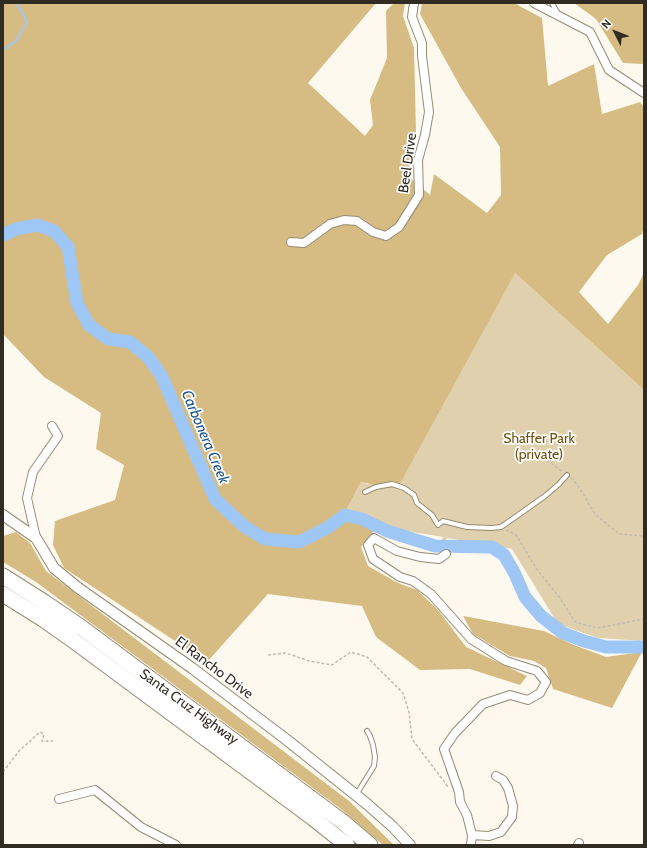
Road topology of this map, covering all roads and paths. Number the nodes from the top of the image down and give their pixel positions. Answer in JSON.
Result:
{"nodes":[{"id":1,"x":414,"y":3,"type":"edge"},
{"id":2,"x":534,"y":3,"type":"edge"},
{"id":3,"x":552,"y":3,"type":"edge"},
{"id":4,"x":559,"y":16,"type":"junction"},
{"id":5,"x":644,"y":94,"type":"edge"},
{"id":6,"x":291,"y":242,"type":"dead end"},
{"id":7,"x":52,"y":426,"type":"dead end"},
{"id":8,"x":547,"y":460,"type":"dead end"},
{"id":9,"x":567,"y":475,"type":"junction"},
{"id":10,"x":365,"y":492,"type":"dead end"},
{"id":11,"x":5,"y":519,"type":"edge"},
{"id":12,"x":500,"y":527,"type":"junction"},
{"id":13,"x":644,"y":536,"type":"edge"},
{"id":14,"x":36,"y":538,"type":"junction"},
{"id":15,"x":446,"y":554,"type":"dead end"},
{"id":16,"x":3,"y":576,"type":"edge"},
{"id":17,"x":3,"y":594,"type":"edge"},
{"id":18,"x":644,"y":619,"type":"edge"},
{"id":19,"x":268,"y":655,"type":"dead end"},
{"id":20,"x":367,"y":731,"type":"dead end"},
{"id":21,"x":53,"y":741,"type":"dead end"},
{"id":22,"x":3,"y":772,"type":"edge"},
{"id":23,"x":496,"y":776,"type":"dead end"},
{"id":24,"x":356,"y":795,"type":"junction"},
{"id":25,"x":59,"y":799,"type":"dead end"},
{"id":26,"x":460,"y":802,"type":"junction"},
{"id":27,"x":472,"y":835,"type":"junction"},
{"id":28,"x":176,"y":845,"type":"edge"},
{"id":29,"x":348,"y":845,"type":"edge"},
{"id":30,"x":370,"y":845,"type":"edge"},
{"id":31,"x":410,"y":845,"type":"edge"},
{"id":32,"x":471,"y":845,"type":"edge"}],
"edges":[{"from":1,"to":6,"type":"street","name":"Beel Drive"},
{"from":2,"to":4,"type":"street"},
{"from":3,"to":4,"type":"lane"},
{"from":4,"to":5,"type":"street"},
{"from":7,"to":14,"type":"street"},
{"from":8,"to":9,"type":"path"},
{"from":9,"to":12,"type":"lane"},
{"from":9,"to":13,"type":"path"},
{"from":10,"to":12,"type":"lane"},
{"from":11,"to":14,"type":"street","name":"El Rancho Drive"},
{"from":12,"to":18,"type":"path"},
{"from":14,"to":24,"type":"street","name":"El Rancho Drive"},
{"from":15,"to":26,"type":"street"},
{"from":16,"to":30,"type":"highway","name":"Santa Cruz Highway"},
{"from":17,"to":29,"type":"highway","name":"Santa Cruz Highway"},
{"from":19,"to":26,"type":"path"},
{"from":20,"to":24,"type":"lane"},
{"from":21,"to":22,"type":"path"},
{"from":23,"to":27,"type":"street"},
{"from":24,"to":31,"type":"street","name":"El Rancho Drive"},
{"from":25,"to":28,"type":"street"},
{"from":26,"to":27,"type":"street"},
{"from":27,"to":32,"type":"street"}]}
